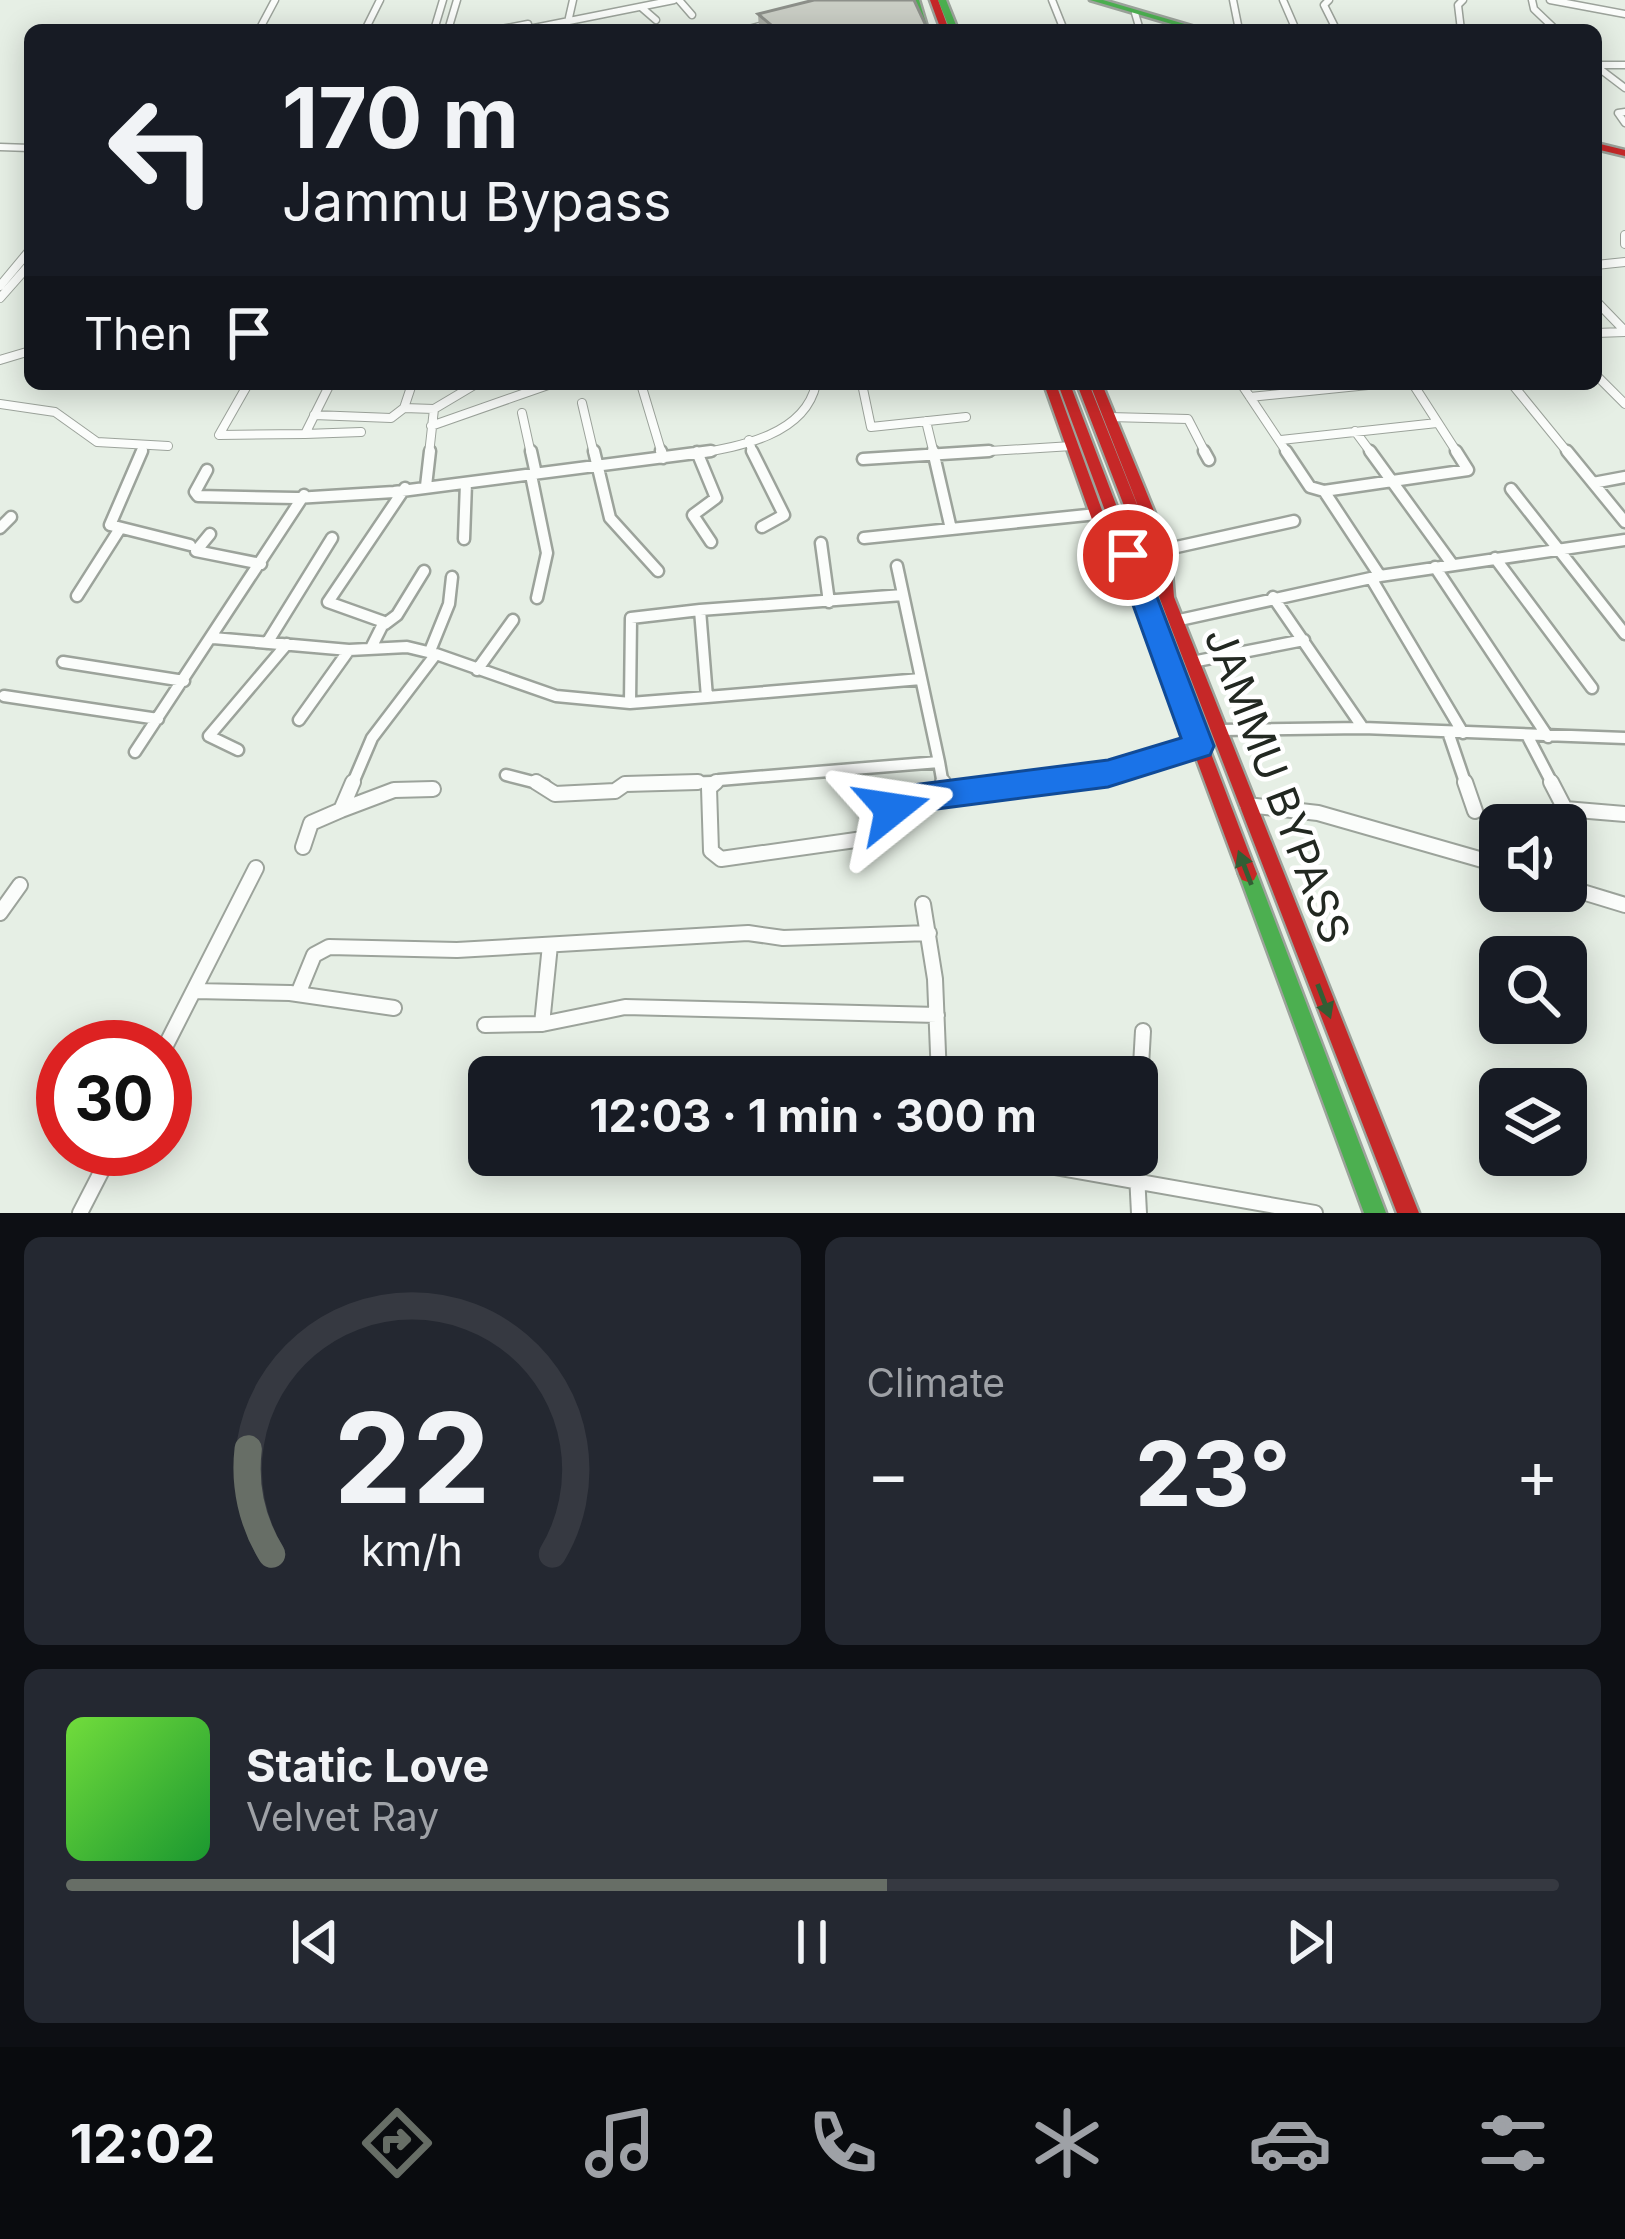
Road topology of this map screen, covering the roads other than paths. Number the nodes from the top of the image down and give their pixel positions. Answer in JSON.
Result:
{"nodes":[{"id":1,"x":573,"y":0,"type":"edge"},
{"id":2,"x":676,"y":0,"type":"edge"},
{"id":3,"x":1094,"y":0,"type":"edge"},
{"id":4,"x":1532,"y":0,"type":"edge"},
{"id":5,"x":1550,"y":0,"type":"edge"},
{"id":6,"x":1607,"y":0,"type":"edge"},
{"id":7,"x":621,"y":2,"type":"edge"},
{"id":8,"x":642,"y":3,"type":"edge"},
{"id":9,"x":1363,"y":12,"type":"dead end"},
{"id":10,"x":1376,"y":12,"type":"dead end"},
{"id":11,"x":692,"y":15,"type":"dead end"},
{"id":12,"x":583,"y":16,"type":"junction"},
{"id":13,"x":1620,"y":16,"type":"edge"},
{"id":14,"x":569,"y":19,"type":"junction"},
{"id":15,"x":656,"y":20,"type":"dead end"},
{"id":16,"x":1138,"y":22,"type":"edge"},
{"id":17,"x":772,"y":23,"type":"edge"},
{"id":18,"x":536,"y":24,"type":"edge"},
{"id":19,"x":549,"y":24,"type":"edge"},
{"id":20,"x":768,"y":24,"type":"edge"},
{"id":21,"x":1371,"y":24,"type":"edge"},
{"id":22,"x":1382,"y":24,"type":"edge"},
{"id":23,"x":1549,"y":24,"type":"edge"},
{"id":24,"x":1602,"y":58,"type":"edge"},
{"id":25,"x":1602,"y":65,"type":"edge"},
{"id":26,"x":1606,"y":65,"type":"junction"},
{"id":27,"x":1625,"y":65,"type":"edge"},
{"id":28,"x":1625,"y":112,"type":"edge"},
{"id":29,"x":1625,"y":122,"type":"edge"},
{"id":30,"x":24,"y":257,"type":"edge"},
{"id":31,"x":1625,"y":262,"type":"edge"},
{"id":32,"x":1612,"y":263,"type":"junction"},
{"id":33,"x":1602,"y":264,"type":"edge"},
{"id":34,"x":24,"y":268,"type":"edge"},
{"id":35,"x":13,"y":271,"type":"junction"},
{"id":36,"x":24,"y":271,"type":"edge"},
{"id":37,"x":0,"y":273,"type":"edge"},
{"id":38,"x":1625,"y":274,"type":"edge"},
{"id":39,"x":0,"y":286,"type":"edge"},
{"id":40,"x":0,"y":298,"type":"edge"},
{"id":41,"x":1602,"y":307,"type":"edge"},
{"id":42,"x":1625,"y":332,"type":"edge"},
{"id":43,"x":1602,"y":381,"type":"edge"},
{"id":44,"x":245,"y":390,"type":"edge"},
{"id":45,"x":327,"y":390,"type":"edge"},
{"id":46,"x":410,"y":390,"type":"edge"},
{"id":47,"x":466,"y":390,"type":"edge"},
{"id":48,"x":534,"y":390,"type":"edge"},
{"id":49,"x":643,"y":390,"type":"edge"},
{"id":50,"x":815,"y":390,"type":"edge"},
{"id":51,"x":863,"y":390,"type":"edge"},
{"id":52,"x":1052,"y":390,"type":"edge"},
{"id":53,"x":1066,"y":390,"type":"edge"},
{"id":54,"x":1085,"y":390,"type":"edge"},
{"id":55,"x":1098,"y":390,"type":"edge"},
{"id":56,"x":1245,"y":390,"type":"edge"},
{"id":57,"x":1273,"y":390,"type":"edge"},
{"id":58,"x":1417,"y":390,"type":"edge"},
{"id":59,"x":1517,"y":390,"type":"edge"},
{"id":60,"x":1250,"y":397,"type":"junction"},
{"id":61,"x":582,"y":403,"type":"dead end"},
{"id":62,"x":1625,"y":404,"type":"edge"},
{"id":63,"x":4,"y":405,"type":"edge"},
{"id":64,"x":404,"y":408,"type":"junction"},
{"id":65,"x":434,"y":409,"type":"junction"},
{"id":66,"x":522,"y":413,"type":"dead end"},
{"id":67,"x":314,"y":415,"type":"junction"},
{"id":68,"x":966,"y":417,"type":"dead end"},
{"id":69,"x":1109,"y":417,"type":"junction"},
{"id":70,"x":0,"y":420,"type":"edge"},
{"id":71,"x":926,"y":422,"type":"junction"},
{"id":72,"x":1437,"y":423,"type":"junction"},
{"id":73,"x":430,"y":426,"type":"junction"},
{"id":74,"x":1355,"y":431,"type":"junction"},
{"id":75,"x":362,"y":432,"type":"dead end"},
{"id":76,"x":305,"y":434,"type":"junction"},
{"id":77,"x":748,"y":440,"type":"junction"},
{"id":78,"x":1281,"y":440,"type":"junction"},
{"id":79,"x":144,"y":446,"type":"junction"},
{"id":80,"x":168,"y":446,"type":"dead end"},
{"id":81,"x":1072,"y":446,"type":"junction"},
{"id":82,"x":698,"y":452,"type":"junction"},
{"id":83,"x":934,"y":454,"type":"junction"},
{"id":84,"x":663,"y":458,"type":"junction"},
{"id":85,"x":862,"y":459,"type":"dead end"},
{"id":86,"x":1209,"y":460,"type":"dead end"},
{"id":87,"x":596,"y":466,"type":"junction"},
{"id":88,"x":207,"y":470,"type":"dead end"},
{"id":89,"x":534,"y":475,"type":"junction"},
{"id":90,"x":1625,"y":477,"type":"edge"},
{"id":91,"x":1391,"y":480,"type":"junction"},
{"id":92,"x":466,"y":483,"type":"junction"},
{"id":93,"x":1593,"y":483,"type":"junction"},
{"id":94,"x":426,"y":486,"type":"junction"},
{"id":95,"x":405,"y":488,"type":"junction"},
{"id":96,"x":1511,"y":489,"type":"dead end"},
{"id":97,"x":1324,"y":491,"type":"junction"},
{"id":98,"x":304,"y":496,"type":"junction"},
{"id":99,"x":1097,"y":514,"type":"junction"},
{"id":100,"x":11,"y":517,"type":"dead end"},
{"id":101,"x":1294,"y":521,"type":"dead end"},
{"id":102,"x":1625,"y":522,"type":"edge"},
{"id":103,"x":762,"y":527,"type":"dead end"},
{"id":104,"x":0,"y":528,"type":"edge"},
{"id":105,"x":119,"y":530,"type":"junction"},
{"id":106,"x":951,"y":530,"type":"junction"},
{"id":107,"x":210,"y":534,"type":"dead end"},
{"id":108,"x":332,"y":538,"type":"dead end"},
{"id":109,"x":864,"y":538,"type":"dead end"},
{"id":110,"x":464,"y":539,"type":"dead end"},
{"id":111,"x":1625,"y":540,"type":"edge"},
{"id":112,"x":711,"y":542,"type":"dead end"},
{"id":113,"x":821,"y":543,"type":"dead end"},
{"id":114,"x":190,"y":545,"type":"dead end"},
{"id":115,"x":1560,"y":549,"type":"junction"},
{"id":116,"x":1163,"y":550,"type":"junction"},
{"id":117,"x":1495,"y":559,"type":"junction"},
{"id":118,"x":261,"y":564,"type":"junction"},
{"id":119,"x":1452,"y":564,"type":"junction"},
{"id":120,"x":897,"y":566,"type":"dead end"},
{"id":121,"x":1436,"y":567,"type":"junction"},
{"id":122,"x":424,"y":571,"type":"dead end"},
{"id":123,"x":658,"y":571,"type":"dead end"},
{"id":124,"x":452,"y":577,"type":"dead end"},
{"id":125,"x":1376,"y":577,"type":"junction"},
{"id":126,"x":903,"y":595,"type":"junction"},
{"id":127,"x":77,"y":596,"type":"dead end"},
{"id":128,"x":1273,"y":597,"type":"junction"},
{"id":129,"x":536,"y":598,"type":"dead end"},
{"id":130,"x":1144,"y":598,"type":"junction"},
{"id":131,"x":1168,"y":601,"type":"junction"},
{"id":132,"x":829,"y":602,"type":"junction"},
{"id":133,"x":700,"y":610,"type":"junction"},
{"id":134,"x":513,"y":620,"type":"dead end"},
{"id":135,"x":1175,"y":621,"type":"junction"},
{"id":136,"x":385,"y":623,"type":"junction"},
{"id":137,"x":1625,"y":634,"type":"edge"},
{"id":138,"x":213,"y":638,"type":"junction"},
{"id":139,"x":1304,"y":640,"type":"junction"},
{"id":140,"x":267,"y":643,"type":"junction"},
{"id":141,"x":287,"y":644,"type":"junction"},
{"id":142,"x":370,"y":648,"type":"junction"},
{"id":143,"x":349,"y":650,"type":"junction"},
{"id":144,"x":433,"y":652,"type":"junction"},
{"id":145,"x":63,"y":662,"type":"dead end"},
{"id":146,"x":1192,"y":662,"type":"junction"},
{"id":147,"x":477,"y":670,"type":"junction"},
{"id":148,"x":921,"y":680,"type":"junction"},
{"id":149,"x":184,"y":681,"type":"junction"},
{"id":150,"x":1592,"y":688,"type":"dead end"},
{"id":151,"x":4,"y":696,"type":"dead end"},
{"id":152,"x":707,"y":698,"type":"junction"},
{"id":153,"x":630,"y":703,"type":"junction"},
{"id":154,"x":158,"y":719,"type":"junction"},
{"id":155,"x":299,"y":720,"type":"dead end"},
{"id":156,"x":1363,"y":728,"type":"junction"},
{"id":157,"x":1218,"y":730,"type":"junction"},
{"id":158,"x":1455,"y":732,"type":"junction"},
{"id":159,"x":1528,"y":737,"type":"junction"},
{"id":160,"x":1548,"y":737,"type":"junction"},
{"id":161,"x":1625,"y":738,"type":"edge"},
{"id":162,"x":1199,"y":746,"type":"junction"},
{"id":163,"x":238,"y":750,"type":"dead end"},
{"id":164,"x":135,"y":752,"type":"dead end"},
{"id":165,"x":939,"y":762,"type":"junction"},
{"id":166,"x":506,"y":775,"type":"dead end"},
{"id":167,"x":712,"y":782,"type":"junction"},
{"id":168,"x":433,"y":789,"type":"dead end"},
{"id":169,"x":945,"y":794,"type":"junction"},
{"id":170,"x":1247,"y":805,"type":"junction"},
{"id":171,"x":341,"y":810,"type":"junction"},
{"id":172,"x":1475,"y":811,"type":"dead end"},
{"id":173,"x":1625,"y":814,"type":"edge"},
{"id":174,"x":303,"y":848,"type":"dead end"},
{"id":175,"x":1479,"y":859,"type":"edge"},
{"id":176,"x":256,"y":868,"type":"dead end"},
{"id":177,"x":20,"y":885,"type":"dead end"},
{"id":178,"x":1587,"y":893,"type":"edge"},
{"id":179,"x":923,"y":904,"type":"dead end"},
{"id":180,"x":1625,"y":905,"type":"edge"},
{"id":181,"x":0,"y":913,"type":"edge"},
{"id":182,"x":928,"y":933,"type":"junction"},
{"id":183,"x":550,"y":945,"type":"junction"},
{"id":184,"x":194,"y":991,"type":"junction"},
{"id":185,"x":298,"y":994,"type":"junction"},
{"id":186,"x":394,"y":1008,"type":"dead end"},
{"id":187,"x":937,"y":1016,"type":"junction"},
{"id":188,"x":178,"y":1020,"type":"edge"},
{"id":189,"x":542,"y":1024,"type":"junction"},
{"id":190,"x":485,"y":1025,"type":"dead end"},
{"id":191,"x":1143,"y":1031,"type":"dead end"},
{"id":192,"x":938,"y":1056,"type":"edge"},
{"id":193,"x":1142,"y":1056,"type":"edge"},
{"id":194,"x":99,"y":1176,"type":"edge"},
{"id":195,"x":1093,"y":1176,"type":"edge"},
{"id":196,"x":1135,"y":1176,"type":"edge"},
{"id":197,"x":1134,"y":1184,"type":"junction"},
{"id":198,"x":80,"y":1213,"type":"edge"},
{"id":199,"x":1139,"y":1213,"type":"edge"},
{"id":200,"x":1315,"y":1213,"type":"edge"},
{"id":201,"x":1375,"y":1213,"type":"edge"},
{"id":202,"x":1408,"y":1213,"type":"edge"}],
"edges":[{"from":1,"to":14,"type":"street"},
{"from":2,"to":8,"type":"street"},
{"from":2,"to":11,"type":"street"},
{"from":3,"to":16,"type":"main road"},
{"from":4,"to":23,"type":"street"},
{"from":5,"to":13,"type":"street"},
{"from":6,"to":13,"type":"street"},
{"from":7,"to":8,"type":"street"},
{"from":7,"to":12,"type":"street"},
{"from":8,"to":12,"type":"street"},
{"from":8,"to":15,"type":"street"},
{"from":9,"to":21,"type":"street"},
{"from":10,"to":22,"type":"street"},
{"from":12,"to":14,"type":"street"},
{"from":14,"to":18,"type":"street"},
{"from":14,"to":19,"type":"street"},
{"from":17,"to":20,"type":"street"},
{"from":24,"to":26,"type":"street"},
{"from":25,"to":26,"type":"street"},
{"from":26,"to":27,"type":"street"},
{"from":28,"to":29,"type":"street"},
{"from":30,"to":35,"type":"street"},
{"from":31,"to":32,"type":"street"},
{"from":32,"to":33,"type":"street"},
{"from":32,"to":38,"type":"street"},
{"from":34,"to":35,"type":"street"},
{"from":35,"to":37,"type":"street"},
{"from":35,"to":39,"type":"street"},
{"from":36,"to":40,"type":"street"},
{"from":41,"to":42,"type":"street"},
{"from":43,"to":62,"type":"street"},
{"from":44,"to":76,"type":"street"},
{"from":45,"to":67,"type":"street"},
{"from":46,"to":64,"type":"street"},
{"from":47,"to":65,"type":"street"},
{"from":48,"to":73,"type":"street"},
{"from":49,"to":84,"type":"street"},
{"from":50,"to":77,"type":"street"},
{"from":51,"to":71,"type":"street"},
{"from":52,"to":81,"type":"main road"},
{"from":53,"to":130,"type":"main road","name":"JAMMU BYPASS"},
{"from":54,"to":131,"type":"main road","name":"JAMMU BYPASS"},
{"from":55,"to":69,"type":"main road"},
{"from":56,"to":60,"type":"street"},
{"from":57,"to":60,"type":"street"},
{"from":58,"to":72,"type":"street"},
{"from":59,"to":93,"type":"street"},
{"from":60,"to":78,"type":"street"},
{"from":61,"to":87,"type":"street"},
{"from":63,"to":70,"type":"street"},
{"from":63,"to":79,"type":"street"},
{"from":64,"to":65,"type":"street"},
{"from":64,"to":67,"type":"street"},
{"from":65,"to":73,"type":"street"},
{"from":66,"to":89,"type":"street"},
{"from":67,"to":76,"type":"street"},
{"from":68,"to":71,"type":"street"},
{"from":69,"to":86,"type":"street"},
{"from":69,"to":116,"type":"main road"},
{"from":71,"to":83,"type":"street"},
{"from":72,"to":74,"type":"street"},
{"from":72,"to":91,"type":"street"},
{"from":73,"to":94,"type":"street"},
{"from":74,"to":78,"type":"street"},
{"from":74,"to":91,"type":"street"},
{"from":75,"to":76,"type":"street"},
{"from":77,"to":82,"type":"street"},
{"from":77,"to":103,"type":"street"},
{"from":78,"to":97,"type":"street"},
{"from":79,"to":80,"type":"street"},
{"from":79,"to":105,"type":"street"},
{"from":81,"to":83,"type":"street"},
{"from":81,"to":99,"type":"main road"},
{"from":82,"to":84,"type":"street"},
{"from":82,"to":112,"type":"street"},
{"from":83,"to":85,"type":"street"},
{"from":83,"to":106,"type":"street"},
{"from":84,"to":87,"type":"street"},
{"from":87,"to":89,"type":"street"},
{"from":87,"to":123,"type":"street"},
{"from":88,"to":98,"type":"street"},
{"from":89,"to":92,"type":"street"},
{"from":89,"to":129,"type":"street"},
{"from":90,"to":93,"type":"street"},
{"from":91,"to":97,"type":"street"},
{"from":91,"to":119,"type":"street"},
{"from":92,"to":94,"type":"street"},
{"from":92,"to":110,"type":"street"},
{"from":93,"to":102,"type":"street"},
{"from":94,"to":95,"type":"street"},
{"from":95,"to":98,"type":"street"},
{"from":95,"to":136,"type":"street"},
{"from":96,"to":115,"type":"street"},
{"from":97,"to":125,"type":"street"},
{"from":98,"to":118,"type":"street"},
{"from":99,"to":106,"type":"street"},
{"from":99,"to":130,"type":"main road"},
{"from":100,"to":104,"type":"street"},
{"from":101,"to":116,"type":"street"},
{"from":105,"to":114,"type":"street"},
{"from":105,"to":127,"type":"street"},
{"from":106,"to":109,"type":"street"},
{"from":107,"to":118,"type":"street"},
{"from":108,"to":140,"type":"street"},
{"from":111,"to":115,"type":"street"},
{"from":113,"to":132,"type":"street"},
{"from":115,"to":117,"type":"street"},
{"from":115,"to":137,"type":"street"},
{"from":116,"to":131,"type":"main road"},
{"from":117,"to":119,"type":"street"},
{"from":117,"to":150,"type":"street"},
{"from":118,"to":138,"type":"street"},
{"from":119,"to":121,"type":"street"},
{"from":120,"to":126,"type":"street"},
{"from":121,"to":125,"type":"street"},
{"from":121,"to":160,"type":"street"},
{"from":122,"to":136,"type":"street"},
{"from":124,"to":144,"type":"street"},
{"from":125,"to":128,"type":"street"},
{"from":125,"to":158,"type":"street"},
{"from":126,"to":132,"type":"street"},
{"from":126,"to":148,"type":"street"},
{"from":128,"to":135,"type":"street"},
{"from":128,"to":139,"type":"street"},
{"from":130,"to":162,"type":"main road","name":"JAMMU BYPASS"},
{"from":131,"to":135,"type":"main road","name":"JAMMU BYPASS"},
{"from":132,"to":133,"type":"street"},
{"from":133,"to":152,"type":"street"},
{"from":133,"to":153,"type":"street"},
{"from":134,"to":147,"type":"street"},
{"from":135,"to":146,"type":"main road","name":"JAMMU BYPASS"},
{"from":136,"to":142,"type":"street"},
{"from":138,"to":140,"type":"street"},
{"from":138,"to":149,"type":"street"},
{"from":139,"to":146,"type":"street"},
{"from":139,"to":156,"type":"street"},
{"from":140,"to":141,"type":"street"},
{"from":141,"to":143,"type":"street"},
{"from":141,"to":163,"type":"street"},
{"from":142,"to":143,"type":"street"},
{"from":142,"to":144,"type":"street"},
{"from":143,"to":155,"type":"street"},
{"from":144,"to":147,"type":"street"},
{"from":144,"to":171,"type":"street"},
{"from":145,"to":149,"type":"street"},
{"from":146,"to":157,"type":"main road","name":"JAMMU BYPASS"},
{"from":147,"to":153,"type":"street"},
{"from":148,"to":152,"type":"street"},
{"from":148,"to":165,"type":"street"},
{"from":149,"to":154,"type":"street"},
{"from":151,"to":154,"type":"street"},
{"from":152,"to":153,"type":"street"},
{"from":154,"to":164,"type":"street"},
{"from":156,"to":157,"type":"street"},
{"from":156,"to":158,"type":"street"},
{"from":157,"to":170,"type":"main road","name":"JAMMU BYPASS"},
{"from":158,"to":159,"type":"street"},
{"from":158,"to":172,"type":"street"},
{"from":159,"to":160,"type":"street"},
{"from":159,"to":173,"type":"street"},
{"from":160,"to":161,"type":"street"},
{"from":162,"to":169,"type":"street"},
{"from":201,"to":162,"type":"main road","name":"JAMMU BYPASS","one_way":true},
{"from":165,"to":167,"type":"street"},
{"from":165,"to":169,"type":"street"},
{"from":166,"to":167,"type":"street"},
{"from":167,"to":169,"type":"street"},
{"from":168,"to":171,"type":"street"},
{"from":170,"to":175,"type":"street"},
{"from":170,"to":202,"type":"main road","name":"JAMMU BYPASS","one_way":true},
{"from":171,"to":174,"type":"street"},
{"from":176,"to":184,"type":"street"},
{"from":177,"to":181,"type":"street"},
{"from":178,"to":180,"type":"street"},
{"from":179,"to":182,"type":"street"},
{"from":182,"to":183,"type":"street"},
{"from":182,"to":187,"type":"street"},
{"from":183,"to":185,"type":"street"},
{"from":183,"to":189,"type":"street"},
{"from":184,"to":185,"type":"street"},
{"from":184,"to":188,"type":"street"},
{"from":185,"to":186,"type":"street"},
{"from":187,"to":189,"type":"street"},
{"from":187,"to":192,"type":"street"},
{"from":189,"to":190,"type":"street"},
{"from":191,"to":193,"type":"street"},
{"from":194,"to":198,"type":"street"},
{"from":195,"to":197,"type":"street"},
{"from":196,"to":197,"type":"street"},
{"from":197,"to":199,"type":"street"},
{"from":197,"to":200,"type":"street"}]}
